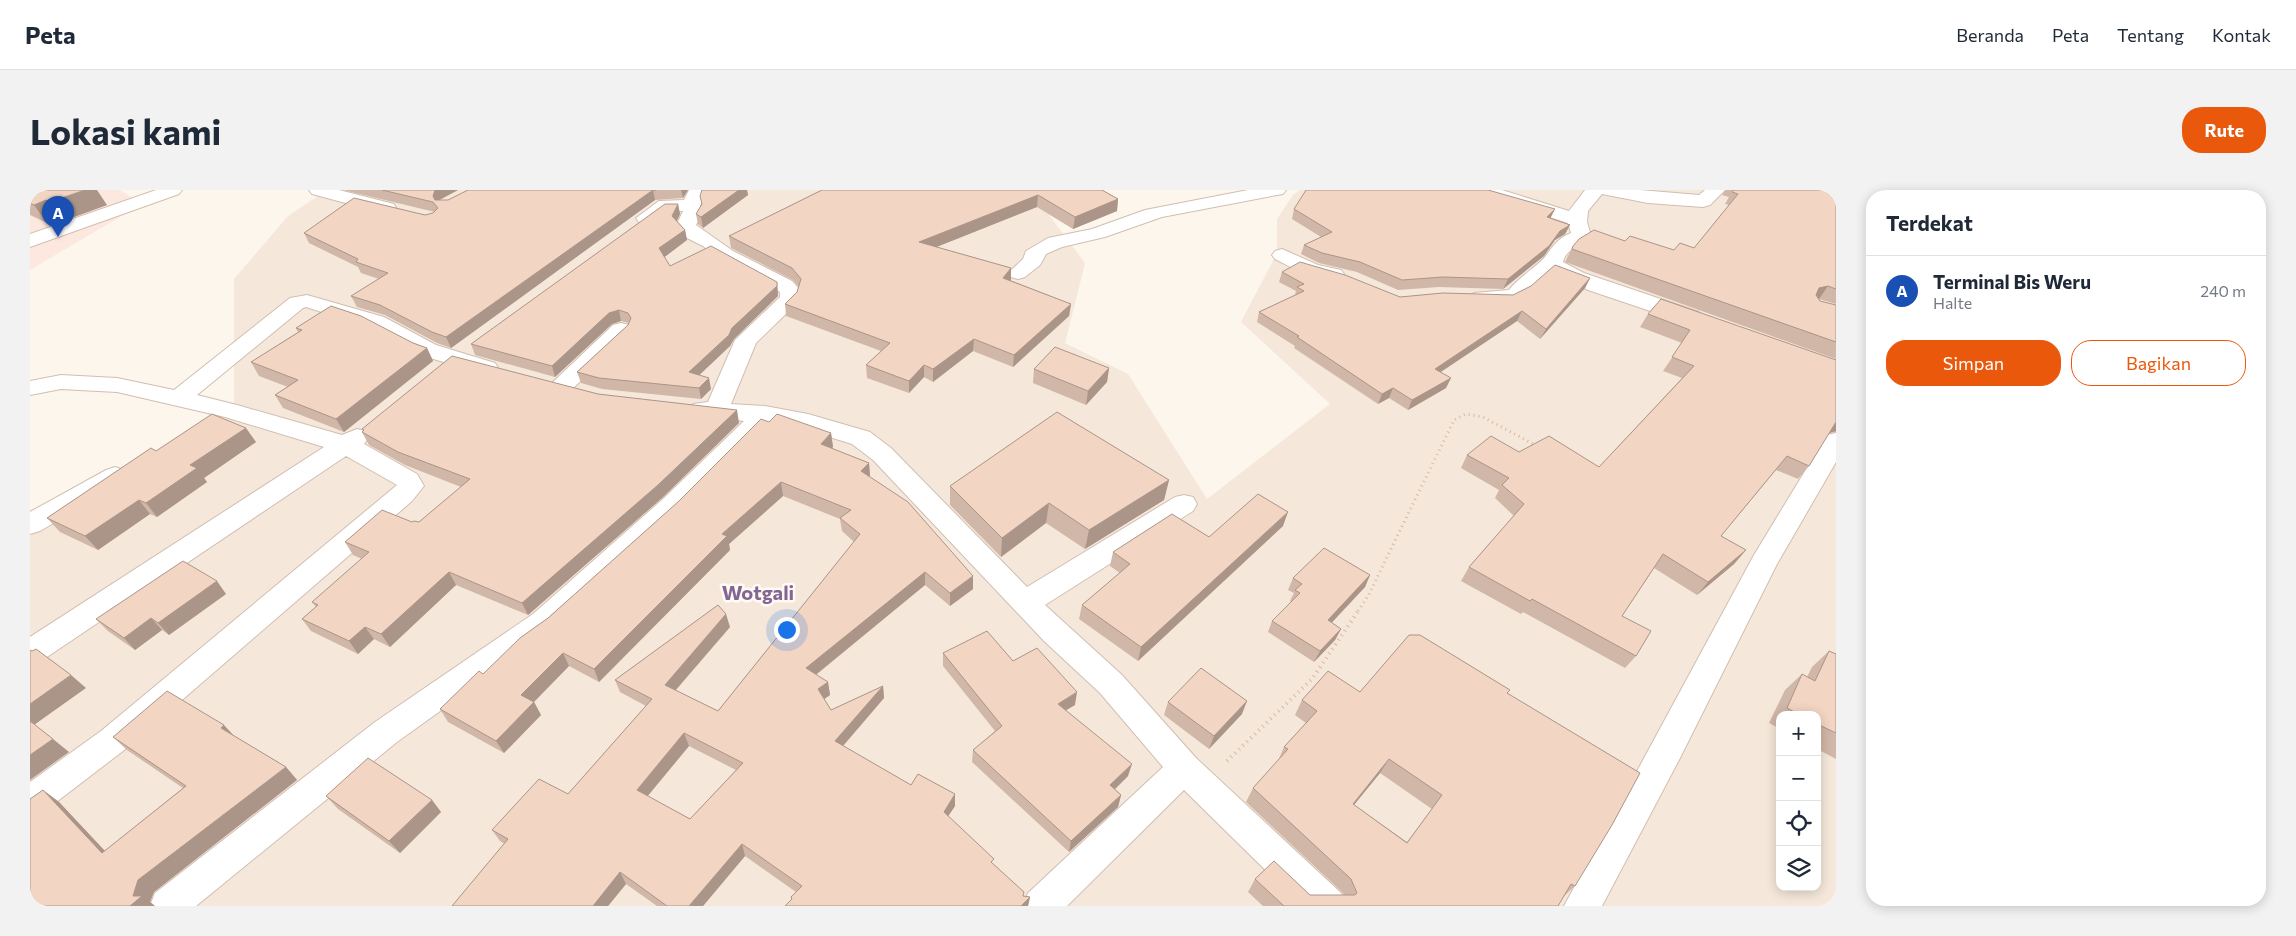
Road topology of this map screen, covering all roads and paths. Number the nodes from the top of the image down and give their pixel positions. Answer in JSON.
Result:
{"nodes":[{"id":1,"x":173,"y":190,"type":"edge"},
{"id":2,"x":318,"y":190,"type":"edge"},
{"id":3,"x":1277,"y":190,"type":"edge"},
{"id":4,"x":1483,"y":190,"type":"edge"},
{"id":5,"x":1596,"y":190,"type":"edge"},
{"id":6,"x":1609,"y":190,"type":"edge"},
{"id":7,"x":1716,"y":190,"type":"edge"},
{"id":8,"x":117,"y":194,"type":"dead end"},
{"id":9,"x":695,"y":198,"type":"edge"},
{"id":10,"x":354,"y":200,"type":"junction"},
{"id":11,"x":135,"y":204,"type":"junction"},
{"id":12,"x":402,"y":211,"type":"edge"},
{"id":13,"x":333,"y":215,"type":"edge"},
{"id":14,"x":1577,"y":220,"type":"junction"},
{"id":15,"x":631,"y":229,"type":"edge"},
{"id":16,"x":30,"y":241,"type":"edge"},
{"id":17,"x":1282,"y":255,"type":"dead end"},
{"id":18,"x":1553,"y":260,"type":"junction"},
{"id":19,"x":1018,"y":273,"type":"dead end"},
{"id":20,"x":1355,"y":281,"type":"edge"},
{"id":21,"x":1461,"y":295,"type":"edge"},
{"id":22,"x":1708,"y":323,"type":"edge"},
{"id":23,"x":621,"y":330,"type":"edge"},
{"id":24,"x":476,"y":341,"type":"edge"},
{"id":25,"x":454,"y":358,"type":"junction"},
{"id":26,"x":506,"y":374,"type":"edge"},
{"id":27,"x":431,"y":377,"type":"edge"},
{"id":28,"x":534,"y":380,"type":"edge"},
{"id":29,"x":30,"y":388,"type":"edge"},
{"id":30,"x":178,"y":398,"type":"junction"},
{"id":31,"x":679,"y":407,"type":"edge"},
{"id":32,"x":229,"y":410,"type":"junction"},
{"id":33,"x":717,"y":411,"type":"junction"},
{"id":34,"x":765,"y":414,"type":"junction"},
{"id":35,"x":378,"y":420,"type":"edge"},
{"id":36,"x":203,"y":425,"type":"edge"},
{"id":37,"x":1836,"y":441,"type":"edge"},
{"id":38,"x":347,"y":445,"type":"junction"},
{"id":39,"x":1543,"y":449,"type":"edge"},
{"id":40,"x":134,"y":465,"type":"edge"},
{"id":41,"x":1184,"y":504,"type":"dead end"},
{"id":42,"x":30,"y":524,"type":"edge"},
{"id":43,"x":1025,"y":603,"type":"junction"},
{"id":44,"x":30,"y":652,"type":"edge"},
{"id":45,"x":1193,"y":776,"type":"junction"},
{"id":46,"x":30,"y":802,"type":"edge"},
{"id":47,"x":168,"y":906,"type":"edge"},
{"id":48,"x":1041,"y":906,"type":"edge"},
{"id":49,"x":1328,"y":906,"type":"edge"},
{"id":50,"x":1582,"y":906,"type":"edge"}],
"edges":[{"from":1,"to":11,"type":"street"},
{"from":2,"to":10,"type":"street"},
{"from":3,"to":19,"type":"street"},
{"from":4,"to":14,"type":"street"},
{"from":5,"to":14,"type":"street"},
{"from":6,"to":7,"type":"street"},
{"from":8,"to":11,"type":"street"},
{"from":9,"to":15,"type":"street"},
{"from":9,"to":33,"type":"street"},
{"from":10,"to":12,"type":"street"},
{"from":10,"to":13,"type":"street"},
{"from":11,"to":16,"type":"street"},
{"from":14,"to":18,"type":"street"},
{"from":17,"to":20,"type":"street"},
{"from":18,"to":21,"type":"street"},
{"from":18,"to":22,"type":"street"},
{"from":23,"to":28,"type":"street"},
{"from":24,"to":25,"type":"street"},
{"from":25,"to":26,"type":"street"},
{"from":25,"to":27,"type":"street"},
{"from":25,"to":30,"type":"street"},
{"from":29,"to":30,"type":"street"},
{"from":30,"to":32,"type":"street"},
{"from":31,"to":33,"type":"street"},
{"from":32,"to":36,"type":"street"},
{"from":32,"to":38,"type":"street"},
{"from":33,"to":34,"type":"street"},
{"from":34,"to":43,"type":"street"},
{"from":34,"to":47,"type":"street"},
{"from":35,"to":38,"type":"street"},
{"from":37,"to":50,"type":"street"},
{"from":38,"to":44,"type":"street"},
{"from":38,"to":46,"type":"street"},
{"from":39,"to":45,"type":"path"},
{"from":40,"to":42,"type":"street"},
{"from":41,"to":43,"type":"street"},
{"from":43,"to":45,"type":"street"},
{"from":45,"to":48,"type":"street"},
{"from":45,"to":49,"type":"street"}]}
